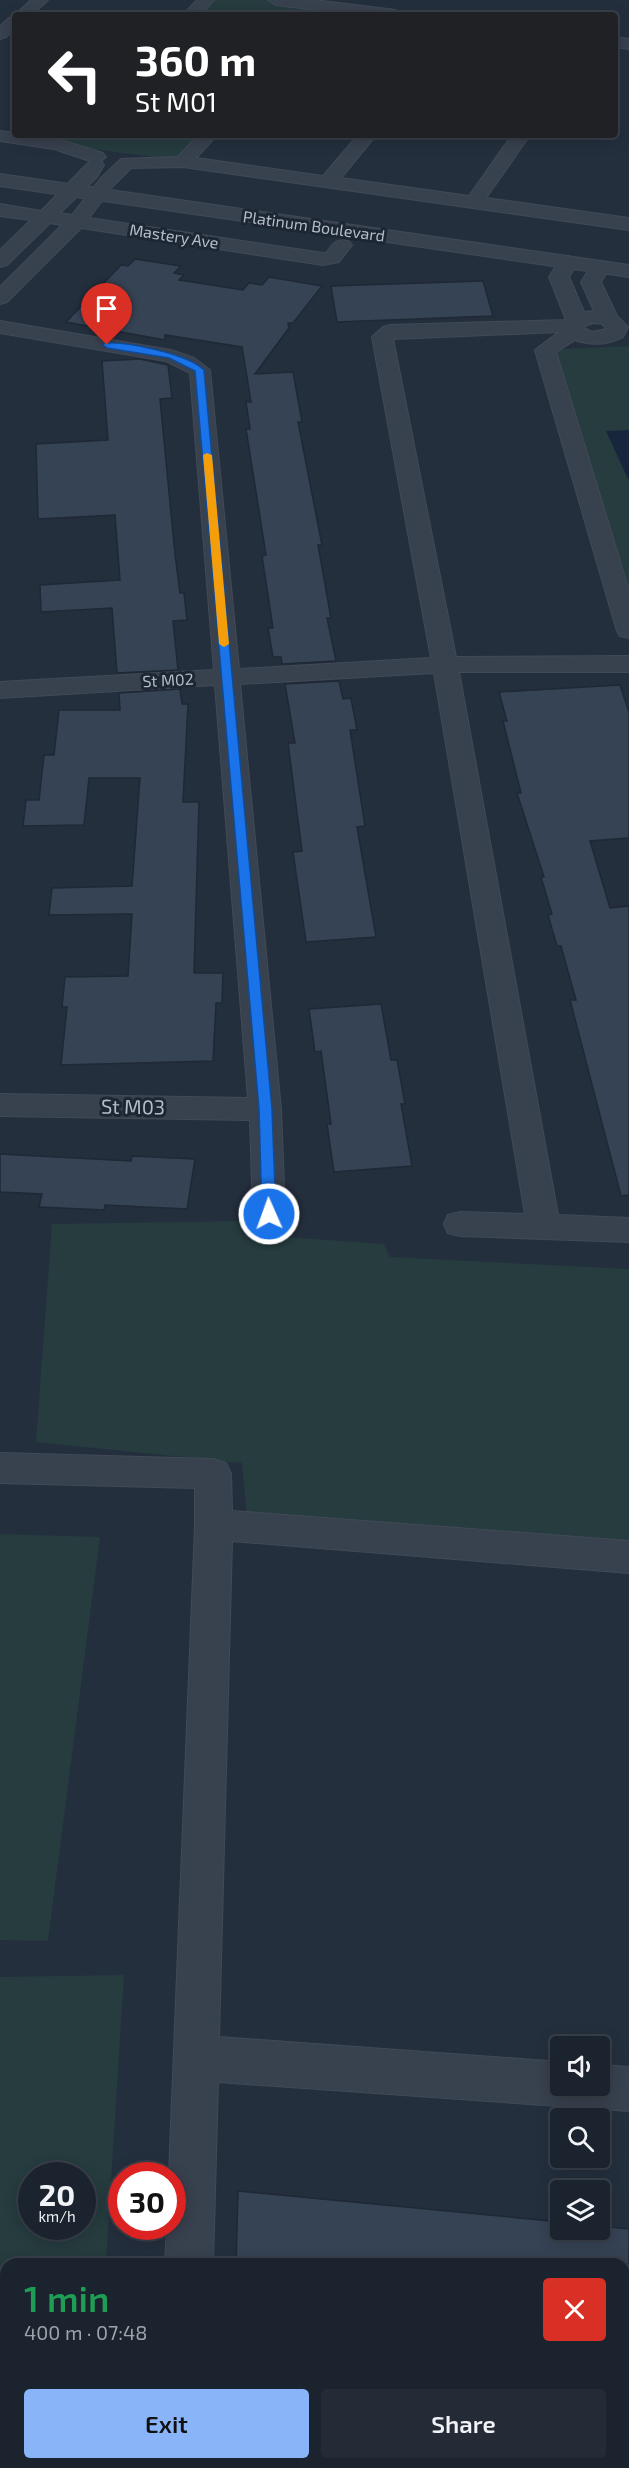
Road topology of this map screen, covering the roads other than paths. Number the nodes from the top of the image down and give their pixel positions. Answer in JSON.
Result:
{"nodes":[{"id":1,"x":40,"y":0,"type":"edge"},
{"id":2,"x":207,"y":0,"type":"edge"},
{"id":3,"x":276,"y":0,"type":"edge"},
{"id":4,"x":326,"y":11,"type":"edge"},
{"id":5,"x":26,"y":12,"type":"edge"},
{"id":6,"x":194,"y":12,"type":"edge"},
{"id":7,"x":344,"y":12,"type":"edge"},
{"id":8,"x":12,"y":24,"type":"edge"},
{"id":9,"x":0,"y":34,"type":"edge"},
{"id":10,"x":31,"y":138,"type":"edge"},
{"id":11,"x":205,"y":138,"type":"edge"},
{"id":12,"x":365,"y":138,"type":"edge"},
{"id":13,"x":519,"y":138,"type":"edge"},
{"id":14,"x":62,"y":140,"type":"edge"},
{"id":15,"x":96,"y":161,"type":"junction"},
{"id":16,"x":183,"y":162,"type":"junction"},
{"id":17,"x":126,"y":164,"type":"junction"},
{"id":18,"x":0,"y":180,"type":"edge"},
{"id":19,"x":328,"y":182,"type":"junction"},
{"id":20,"x":73,"y":191,"type":"junction"},
{"id":21,"x":0,"y":197,"type":"edge"},
{"id":22,"x":474,"y":202,"type":"junction"},
{"id":23,"x":88,"y":208,"type":"junction"},
{"id":24,"x":0,"y":210,"type":"edge"},
{"id":25,"x":51,"y":211,"type":"junction"},
{"id":26,"x":626,"y":218,"type":"edge"},
{"id":27,"x":1,"y":261,"type":"edge"},
{"id":28,"x":33,"y":265,"type":"junction"},
{"id":29,"x":563,"y":269,"type":"junction"},
{"id":30,"x":629,"y":271,"type":"edge"},
{"id":31,"x":596,"y":274,"type":"junction"},
{"id":32,"x":629,"y":287,"type":"edge"},
{"id":33,"x":0,"y":298,"type":"edge"},
{"id":34,"x":574,"y":326,"type":"junction"},
{"id":35,"x":619,"y":326,"type":"edge"},
{"id":36,"x":0,"y":327,"type":"edge"},
{"id":37,"x":629,"y":631,"type":"edge"},
{"id":38,"x":445,"y":664,"type":"junction"},
{"id":39,"x":629,"y":664,"type":"edge"},
{"id":40,"x":227,"y":677,"type":"junction"},
{"id":41,"x":0,"y":690,"type":"edge"},
{"id":42,"x":0,"y":1105,"type":"edge"},
{"id":43,"x":265,"y":1109,"type":"junction"},
{"id":44,"x":269,"y":1214,"type":"dead end"},
{"id":45,"x":460,"y":1224,"type":"dead end"},
{"id":46,"x":544,"y":1227,"type":"junction"},
{"id":47,"x":629,"y":1230,"type":"edge"},
{"id":48,"x":0,"y":1468,"type":"edge"},
{"id":49,"x":214,"y":1526,"type":"junction"},
{"id":50,"x":629,"y":1557,"type":"edge"},
{"id":51,"x":196,"y":2058,"type":"junction"},
{"id":52,"x":550,"y":2083,"type":"edge"},
{"id":53,"x":610,"y":2088,"type":"edge"},
{"id":54,"x":629,"y":2089,"type":"edge"},
{"id":55,"x":189,"y":2258,"type":"edge"}],
"edges":[{"from":1,"to":5,"type":"street"},
{"from":2,"to":6,"type":"street"},
{"from":3,"to":4,"type":"street"},
{"from":4,"to":7,"type":"street"},
{"from":8,"to":9,"type":"street"},
{"from":10,"to":14,"type":"street"},
{"from":11,"to":16,"type":"street"},
{"from":12,"to":19,"type":"street"},
{"from":13,"to":22,"type":"street"},
{"from":14,"to":15,"type":"street"},
{"from":15,"to":17,"type":"street"},
{"from":15,"to":20,"type":"street"},
{"from":16,"to":17,"type":"street"},
{"from":16,"to":19,"type":"street"},
{"from":17,"to":23,"type":"street"},
{"from":18,"to":20,"type":"street","name":"Platinum Boulevard"},
{"from":19,"to":22,"type":"street"},
{"from":20,"to":23,"type":"street","name":"Platinum Boulevard"},
{"from":20,"to":25,"type":"street"},
{"from":21,"to":25,"type":"street","name":"Platinum Boulevard"},
{"from":22,"to":26,"type":"street"},
{"from":23,"to":25,"type":"street","name":"Platinum Boulevard"},
{"from":23,"to":28,"type":"street"},
{"from":23,"to":29,"type":"street","name":"Platinum Boulevard"},
{"from":23,"to":29,"type":"street","name":"Platinum Boulevard"},
{"from":24,"to":25,"type":"street"},
{"from":25,"to":27,"type":"street"},
{"from":27,"to":28,"type":"street"},
{"from":28,"to":33,"type":"street"},
{"from":29,"to":31,"type":"street","name":"Platinum Boulevard"},
{"from":29,"to":34,"type":"street"},
{"from":30,"to":31,"type":"street","name":"Platinum Boulevard"},
{"from":31,"to":32,"type":"street","name":"Platinum Boulevard"},
{"from":31,"to":35,"type":"street"},
{"from":34,"to":35,"type":"street"},
{"from":34,"to":37,"type":"street"},
{"from":34,"to":38,"type":"street"},
{"from":36,"to":40,"type":"street"},
{"from":38,"to":39,"type":"street","name":"St M02"},
{"from":38,"to":40,"type":"street","name":"St M02"},
{"from":38,"to":46,"type":"street"},
{"from":40,"to":41,"type":"street","name":"St M02"},
{"from":40,"to":43,"type":"street"},
{"from":42,"to":43,"type":"street","name":"St M03"},
{"from":43,"to":44,"type":"street"},
{"from":45,"to":46,"type":"street"},
{"from":46,"to":47,"type":"street"},
{"from":48,"to":49,"type":"street"},
{"from":49,"to":50,"type":"street"},
{"from":49,"to":51,"type":"street"},
{"from":51,"to":52,"type":"street"},
{"from":51,"to":55,"type":"street"},
{"from":53,"to":54,"type":"street"}]}
